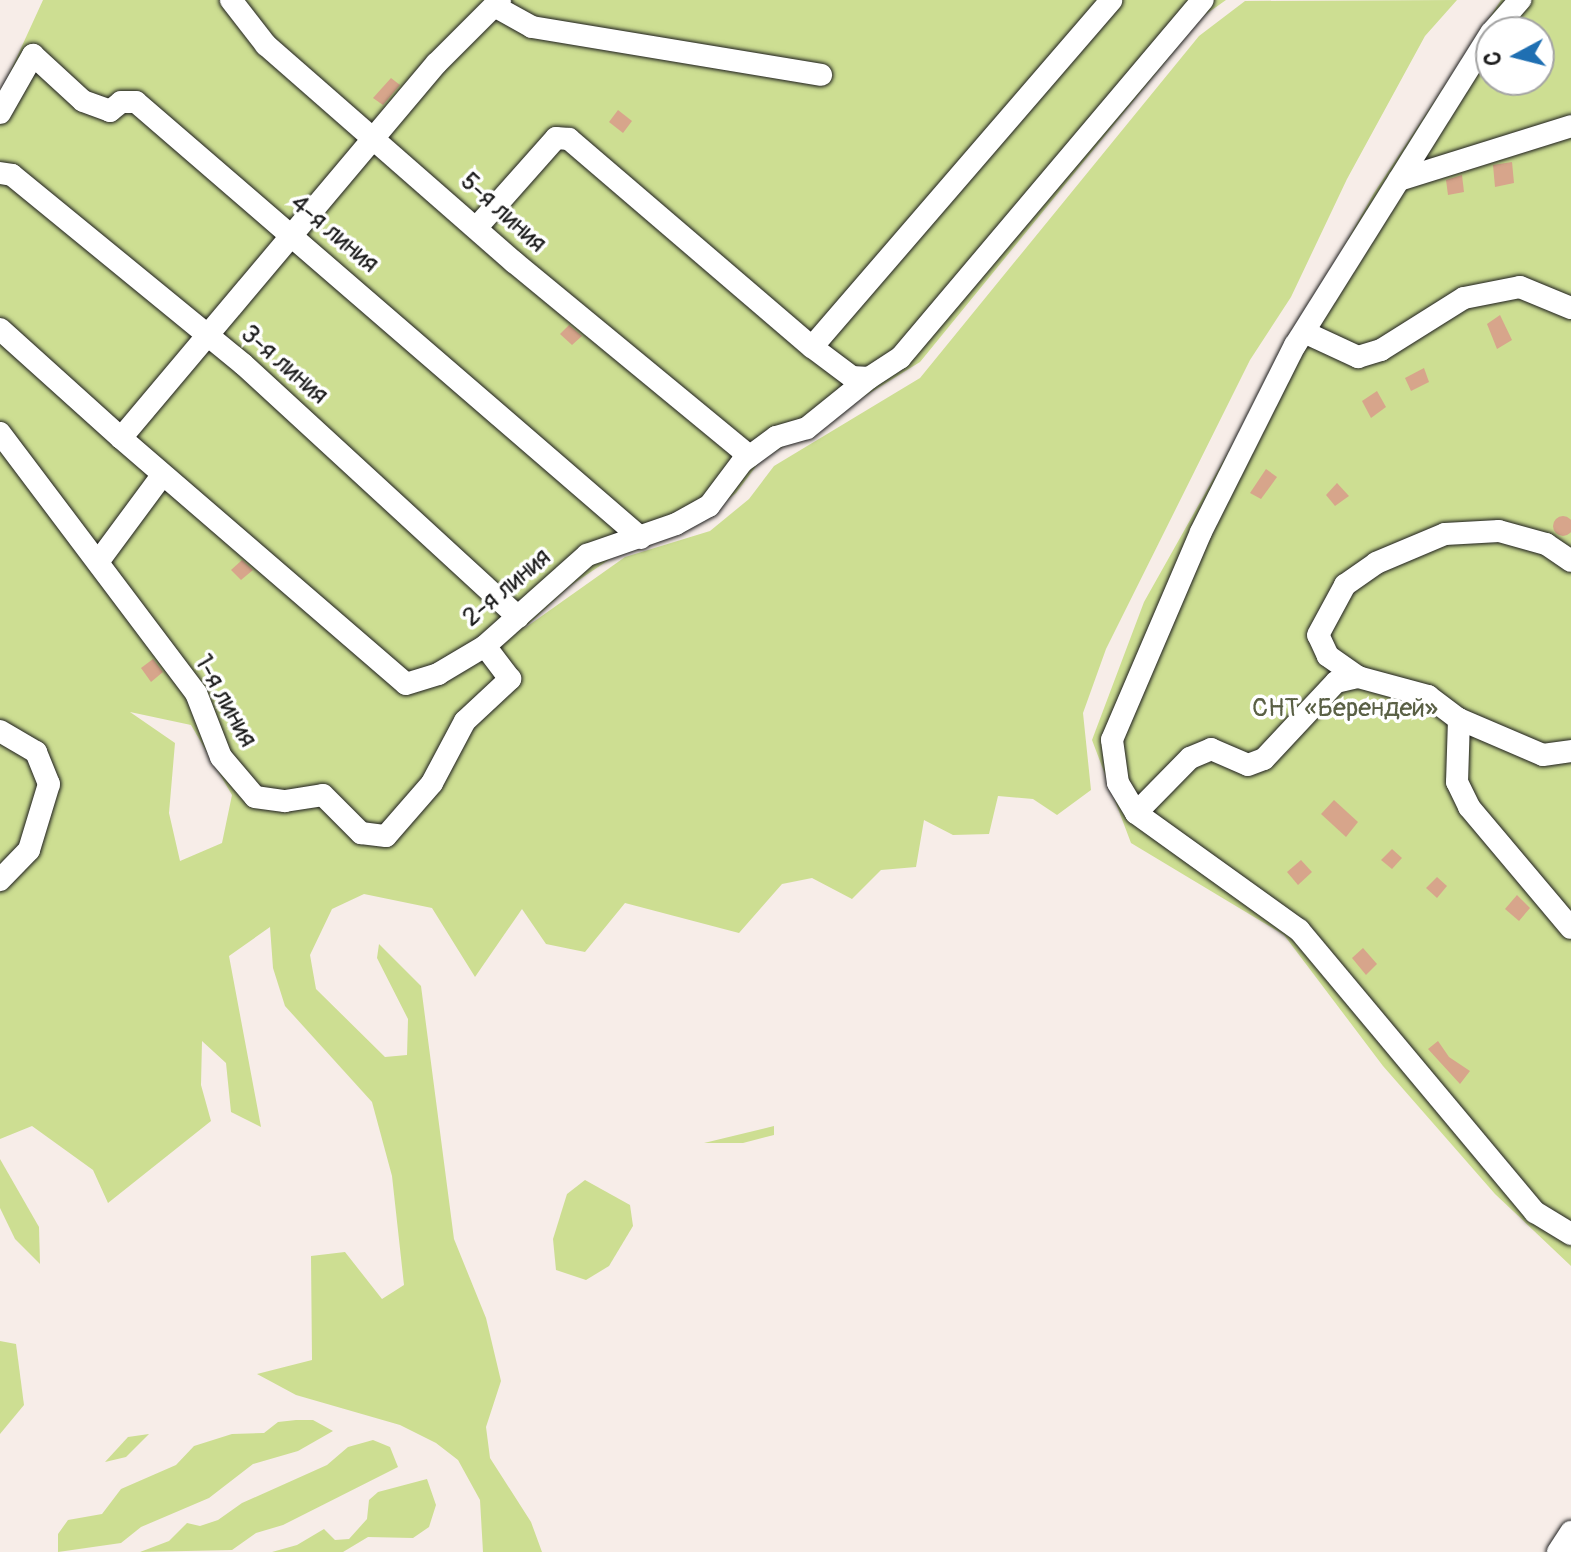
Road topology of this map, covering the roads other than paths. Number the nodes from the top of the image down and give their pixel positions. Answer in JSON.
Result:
{"nodes":[{"id":1,"x":231,"y":0,"type":"edge"},
{"id":2,"x":1111,"y":0,"type":"edge"},
{"id":3,"x":1203,"y":0,"type":"edge"},
{"id":4,"x":1520,"y":0,"type":"edge"},
{"id":5,"x":498,"y":4,"type":"edge"},
{"id":6,"x":1506,"y":16,"type":"edge"},
{"id":7,"x":1475,"y":59,"type":"edge"},
{"id":8,"x":821,"y":75,"type":"dead end"},
{"id":9,"x":0,"y":113,"type":"edge"},
{"id":10,"x":1571,"y":126,"type":"edge"},
{"id":11,"x":376,"y":140,"type":"junction"},
{"id":12,"x":0,"y":173,"type":"edge"},
{"id":13,"x":1399,"y":180,"type":"junction"},
{"id":14,"x":477,"y":227,"type":"junction"},
{"id":15,"x":293,"y":236,"type":"junction"},
{"id":16,"x":1571,"y":308,"type":"edge"},
{"id":17,"x":0,"y":329,"type":"edge"},
{"id":18,"x":1304,"y":332,"type":"junction"},
{"id":19,"x":208,"y":335,"type":"junction"},
{"id":20,"x":812,"y":347,"type":"junction"},
{"id":21,"x":869,"y":378,"type":"junction"},
{"id":22,"x":0,"y":433,"type":"edge"},
{"id":23,"x":121,"y":438,"type":"junction"},
{"id":24,"x":749,"y":456,"type":"junction"},
{"id":25,"x":161,"y":477,"type":"junction"},
{"id":26,"x":641,"y":538,"type":"junction"},
{"id":27,"x":1571,"y":561,"type":"edge"},
{"id":28,"x":98,"y":562,"type":"junction"},
{"id":29,"x":518,"y":617,"type":"junction"},
{"id":30,"x":485,"y":646,"type":"junction"},
{"id":31,"x":1358,"y":677,"type":"junction"},
{"id":32,"x":1459,"y":719,"type":"junction"},
{"id":33,"x":0,"y":731,"type":"edge"},
{"id":34,"x":1571,"y":751,"type":"edge"},
{"id":35,"x":1136,"y":813,"type":"junction"},
{"id":36,"x":0,"y":880,"type":"edge"},
{"id":37,"x":1571,"y":928,"type":"edge"},
{"id":38,"x":1571,"y":1234,"type":"edge"},
{"id":39,"x":1571,"y":1532,"type":"edge"},
{"id":40,"x":1558,"y":1552,"type":"edge"}],
"edges":[{"from":1,"to":11,"type":"street","name":"5-я линия"},
{"from":2,"to":20,"type":"street"},
{"from":3,"to":21,"type":"street","name":"2-я линия"},
{"from":4,"to":6,"type":"street"},
{"from":5,"to":8,"type":"street"},
{"from":5,"to":11,"type":"street"},
{"from":7,"to":13,"type":"street"},
{"from":9,"to":15,"type":"street","name":"4-я линия"},
{"from":10,"to":13,"type":"street"},
{"from":11,"to":14,"type":"street","name":"5-я линия"},
{"from":11,"to":15,"type":"street"},
{"from":12,"to":19,"type":"street","name":"3-я линия"},
{"from":13,"to":18,"type":"street"},
{"from":14,"to":20,"type":"street"},
{"from":14,"to":24,"type":"street","name":"5-я линия"},
{"from":15,"to":19,"type":"street"},
{"from":15,"to":26,"type":"street","name":"4-я линия"},
{"from":16,"to":18,"type":"street"},
{"from":17,"to":23,"type":"street","name":"2-я линия"},
{"from":18,"to":35,"type":"street"},
{"from":19,"to":23,"type":"street"},
{"from":19,"to":29,"type":"street","name":"3-я линия"},
{"from":20,"to":21,"type":"street"},
{"from":21,"to":24,"type":"street","name":"2-я линия"},
{"from":22,"to":28,"type":"street","name":"1-я линия"},
{"from":23,"to":25,"type":"street","name":"2-я линия"},
{"from":24,"to":26,"type":"street","name":"2-я линия"},
{"from":25,"to":28,"type":"street"},
{"from":25,"to":30,"type":"street","name":"2-я линия"},
{"from":26,"to":29,"type":"street","name":"2-я линия"},
{"from":27,"to":31,"type":"street"},
{"from":28,"to":30,"type":"street","name":"1-я линия"},
{"from":29,"to":30,"type":"street","name":"2-я линия"},
{"from":31,"to":32,"type":"street"},
{"from":31,"to":35,"type":"street"},
{"from":32,"to":34,"type":"street"},
{"from":32,"to":37,"type":"street"},
{"from":33,"to":36,"type":"street"},
{"from":35,"to":38,"type":"street"},
{"from":39,"to":40,"type":"street"}]}
